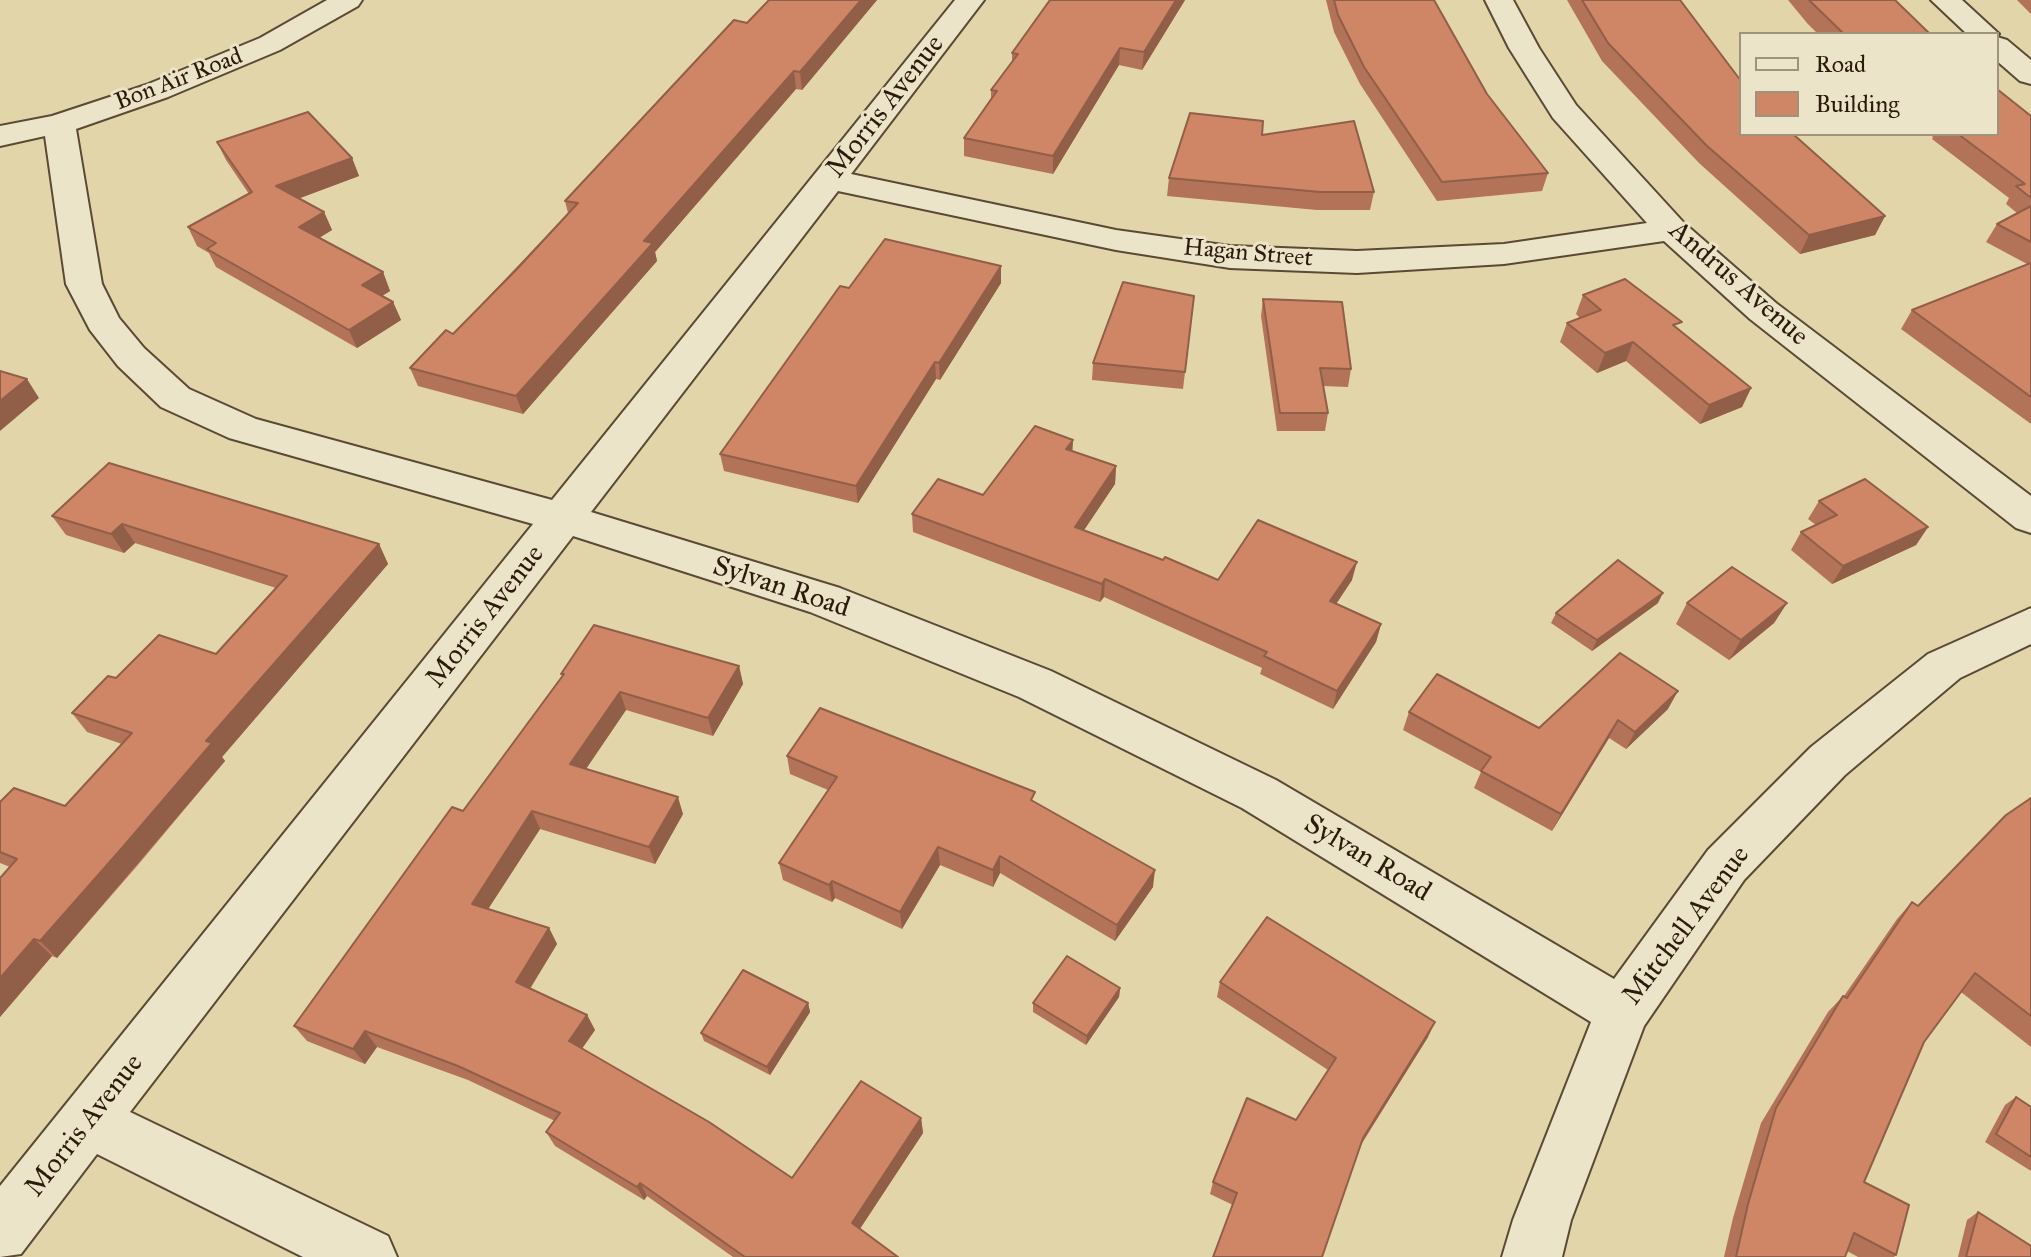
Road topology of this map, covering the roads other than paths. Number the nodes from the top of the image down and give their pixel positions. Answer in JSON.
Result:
{"nodes":[{"id":1,"x":348,"y":0,"type":"edge"},
{"id":2,"x":970,"y":0,"type":"edge"},
{"id":3,"x":1499,"y":0,"type":"edge"},
{"id":4,"x":1945,"y":0,"type":"edge"},
{"id":5,"x":1982,"y":32,"type":"edge"},
{"id":6,"x":1999,"y":48,"type":"edge"},
{"id":7,"x":2031,"y":75,"type":"edge"},
{"id":8,"x":59,"y":124,"type":"junction"},
{"id":9,"x":0,"y":136,"type":"edge"},
{"id":10,"x":829,"y":179,"type":"junction"},
{"id":11,"x":1672,"y":230,"type":"junction"},
{"id":12,"x":564,"y":518,"type":"junction"},
{"id":13,"x":2031,"y":518,"type":"edge"},
{"id":14,"x":2031,"y":625,"type":"edge"},
{"id":15,"x":1622,"y":1012,"type":"junction"},
{"id":16,"x":89,"y":1121,"type":"junction"},
{"id":17,"x":0,"y":1233,"type":"edge"},
{"id":18,"x":367,"y":1257,"type":"edge"},
{"id":19,"x":1532,"y":1257,"type":"edge"}],
"edges":[{"from":1,"to":8,"type":"street","name":"Bon Air Road"},
{"from":2,"to":10,"type":"street","name":"Morris Avenue"},
{"from":3,"to":11,"type":"street","name":"Andrus Avenue"},
{"from":4,"to":5,"type":"street"},
{"from":6,"to":7,"type":"street"},
{"from":8,"to":9,"type":"street","name":"Bon Air Road"},
{"from":8,"to":12,"type":"street","name":"Sylvan Road"},
{"from":10,"to":11,"type":"street","name":"Hagan Street"},
{"from":10,"to":12,"type":"street","name":"Morris Avenue"},
{"from":11,"to":13,"type":"street","name":"Andrus Avenue"},
{"from":12,"to":15,"type":"street","name":"Sylvan Road"},
{"from":12,"to":16,"type":"street","name":"Morris Avenue"},
{"from":14,"to":15,"type":"street","name":"Mitchell Avenue"},
{"from":15,"to":19,"type":"street","name":"Mitchell Avenue"},
{"from":16,"to":17,"type":"street","name":"Morris Avenue"},
{"from":16,"to":18,"type":"street"}]}
